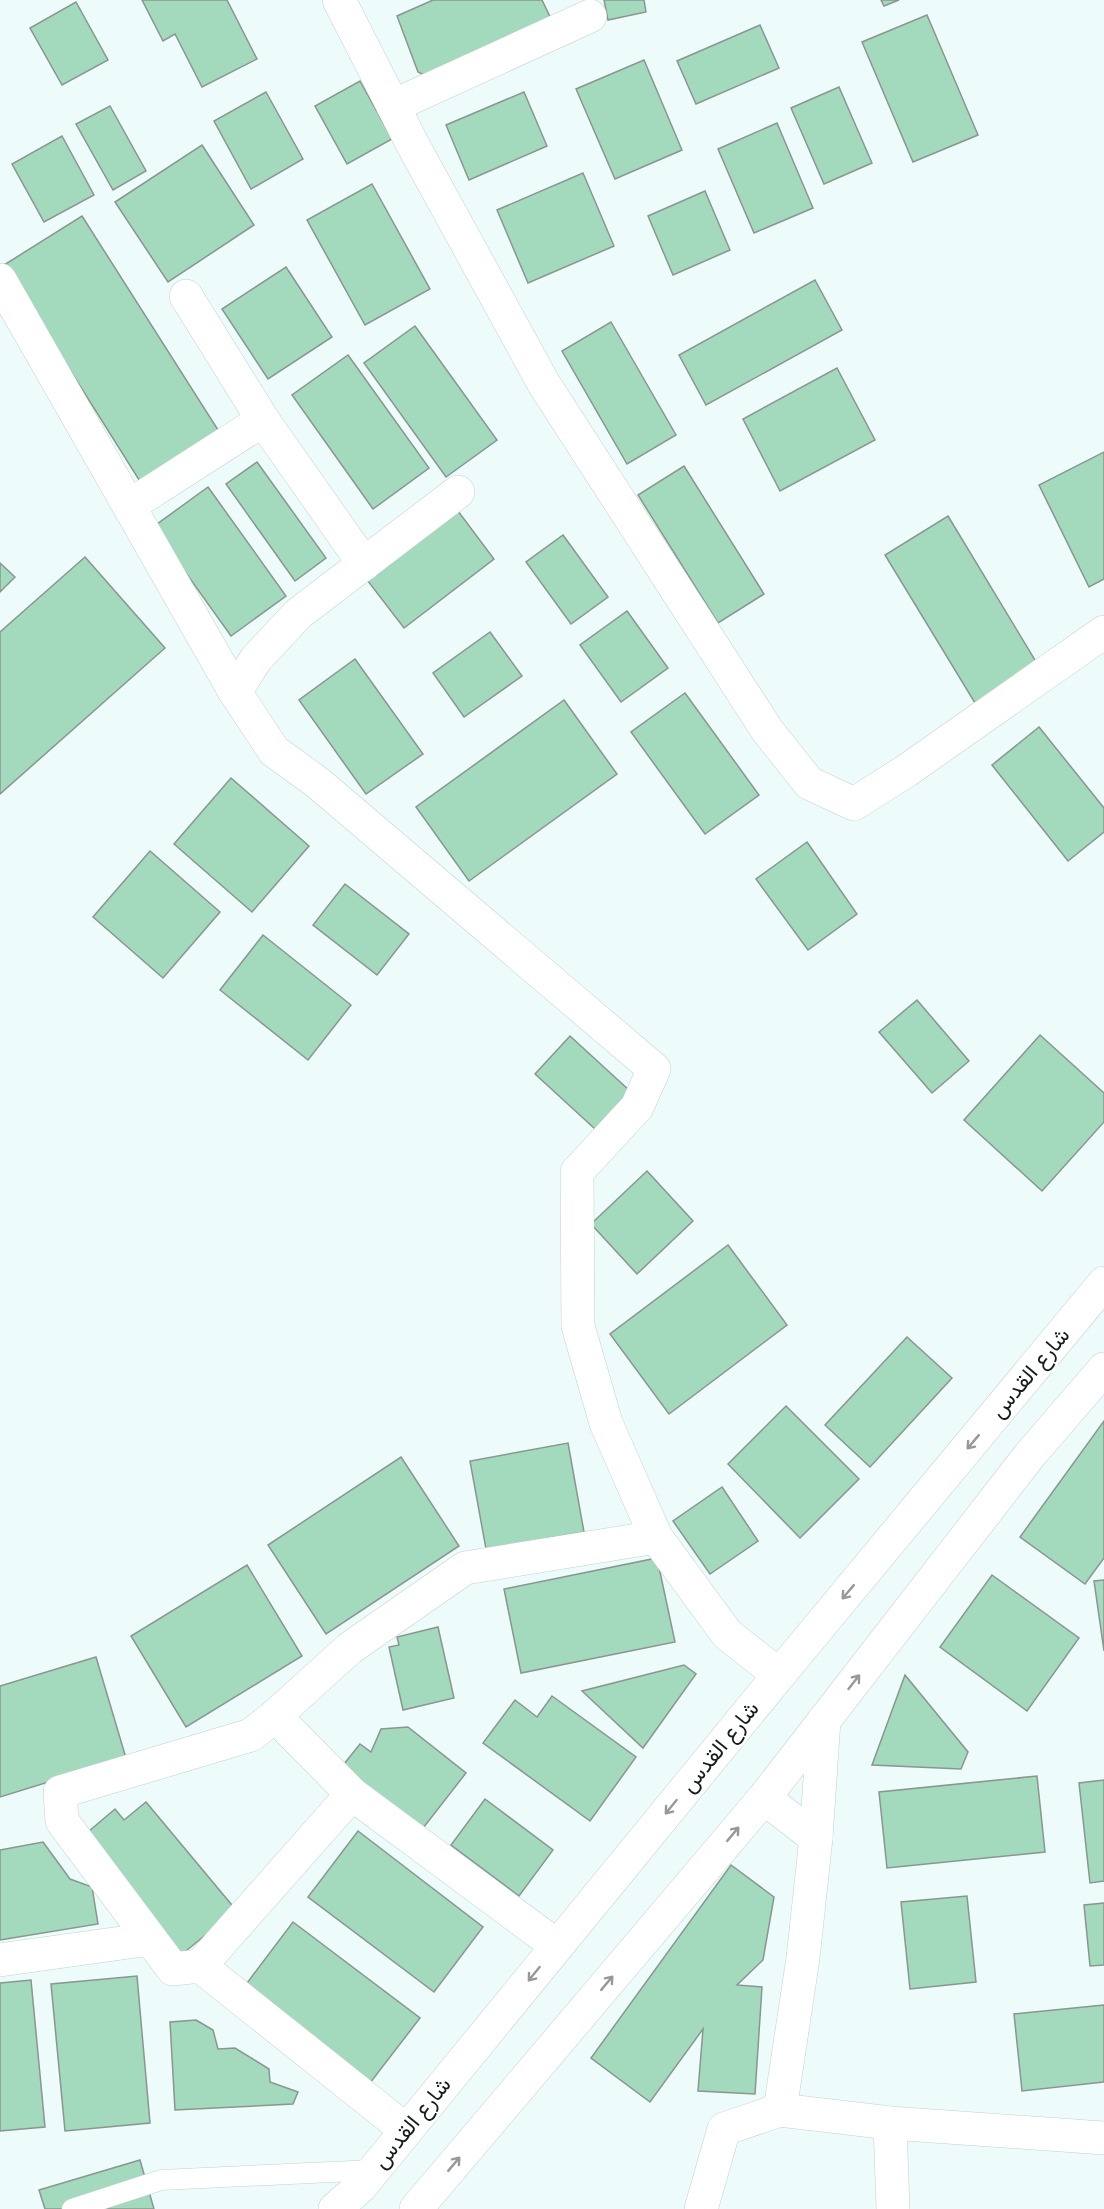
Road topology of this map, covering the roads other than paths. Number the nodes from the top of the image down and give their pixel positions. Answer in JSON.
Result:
{"nodes":[{"id":1,"x":339,"y":0,"type":"edge"},
{"id":2,"x":590,"y":16,"type":"dead end"},
{"id":3,"x":393,"y":106,"type":"junction"},
{"id":4,"x":0,"y":280,"type":"edge"},
{"id":5,"x":186,"y":296,"type":"dead end"},
{"id":6,"x":263,"y":420,"type":"junction"},
{"id":7,"x":458,"y":492,"type":"dead end"},
{"id":8,"x":129,"y":506,"type":"junction"},
{"id":9,"x":364,"y":564,"type":"junction"},
{"id":10,"x":1104,"y":632,"type":"edge"},
{"id":11,"x":235,"y":692,"type":"junction"},
{"id":12,"x":1099,"y":1299,"type":"edge"},
{"id":13,"x":1104,"y":1369,"type":"edge"},
{"id":14,"x":656,"y":1537,"type":"junction"},
{"id":15,"x":779,"y":1675,"type":"junction"},
{"id":16,"x":275,"y":1716,"type":"junction"},
{"id":17,"x":824,"y":1720,"type":"junction"},
{"id":18,"x":352,"y":1794,"type":"junction"},
{"id":19,"x":764,"y":1798,"type":"junction"},
{"id":20,"x":816,"y":1838,"type":"junction"},
{"id":21,"x":150,"y":1939,"type":"junction"},
{"id":22,"x":557,"y":1946,"type":"junction"},
{"id":23,"x":0,"y":1960,"type":"edge"},
{"id":24,"x":200,"y":1966,"type":"junction"},
{"id":25,"x":780,"y":2110,"type":"junction"},
{"id":26,"x":891,"y":2123,"type":"junction"},
{"id":27,"x":406,"y":2130,"type":"junction"},
{"id":28,"x":1104,"y":2138,"type":"edge"},
{"id":29,"x":374,"y":2170,"type":"junction"},
{"id":30,"x":72,"y":2209,"type":"edge"},
{"id":31,"x":335,"y":2209,"type":"edge"},
{"id":32,"x":416,"y":2209,"type":"edge"},
{"id":33,"x":701,"y":2209,"type":"edge"},
{"id":34,"x":893,"y":2209,"type":"edge"}],
"edges":[{"from":1,"to":3,"type":"street"},
{"from":2,"to":3,"type":"street"},
{"from":3,"to":10,"type":"street"},
{"from":4,"to":8,"type":"street"},
{"from":5,"to":6,"type":"street"},
{"from":6,"to":8,"type":"street"},
{"from":6,"to":9,"type":"street"},
{"from":7,"to":9,"type":"street"},
{"from":8,"to":11,"type":"street"},
{"from":9,"to":11,"type":"street"},
{"from":11,"to":14,"type":"street"},
{"from":12,"to":15,"type":"street","name":"شارع القدس","one_way":true},
{"from":17,"to":13,"type":"street","one_way":true},
{"from":14,"to":15,"type":"street"},
{"from":14,"to":16,"type":"street"},
{"from":15,"to":22,"type":"street","name":"شارع القدس","one_way":true},
{"from":16,"to":18,"type":"street"},
{"from":16,"to":21,"type":"street"},
{"from":17,"to":19,"type":"street"},
{"from":17,"to":20,"type":"street"},
{"from":18,"to":22,"type":"street"},
{"from":18,"to":24,"type":"street"},
{"from":19,"to":20,"type":"street"},
{"from":32,"to":19,"type":"street","one_way":true},
{"from":20,"to":25,"type":"street"},
{"from":21,"to":23,"type":"street"},
{"from":21,"to":24,"type":"street"},
{"from":22,"to":27,"type":"street","name":"شارع القدس","one_way":true},
{"from":24,"to":27,"type":"street"},
{"from":25,"to":26,"type":"street"},
{"from":25,"to":33,"type":"street"},
{"from":26,"to":28,"type":"street"},
{"from":26,"to":34,"type":"street"},
{"from":27,"to":29,"type":"street","name":"شارع القدس"},
{"from":29,"to":30,"type":"lane"},
{"from":29,"to":31,"type":"street","name":"شارع القدس"}]}
